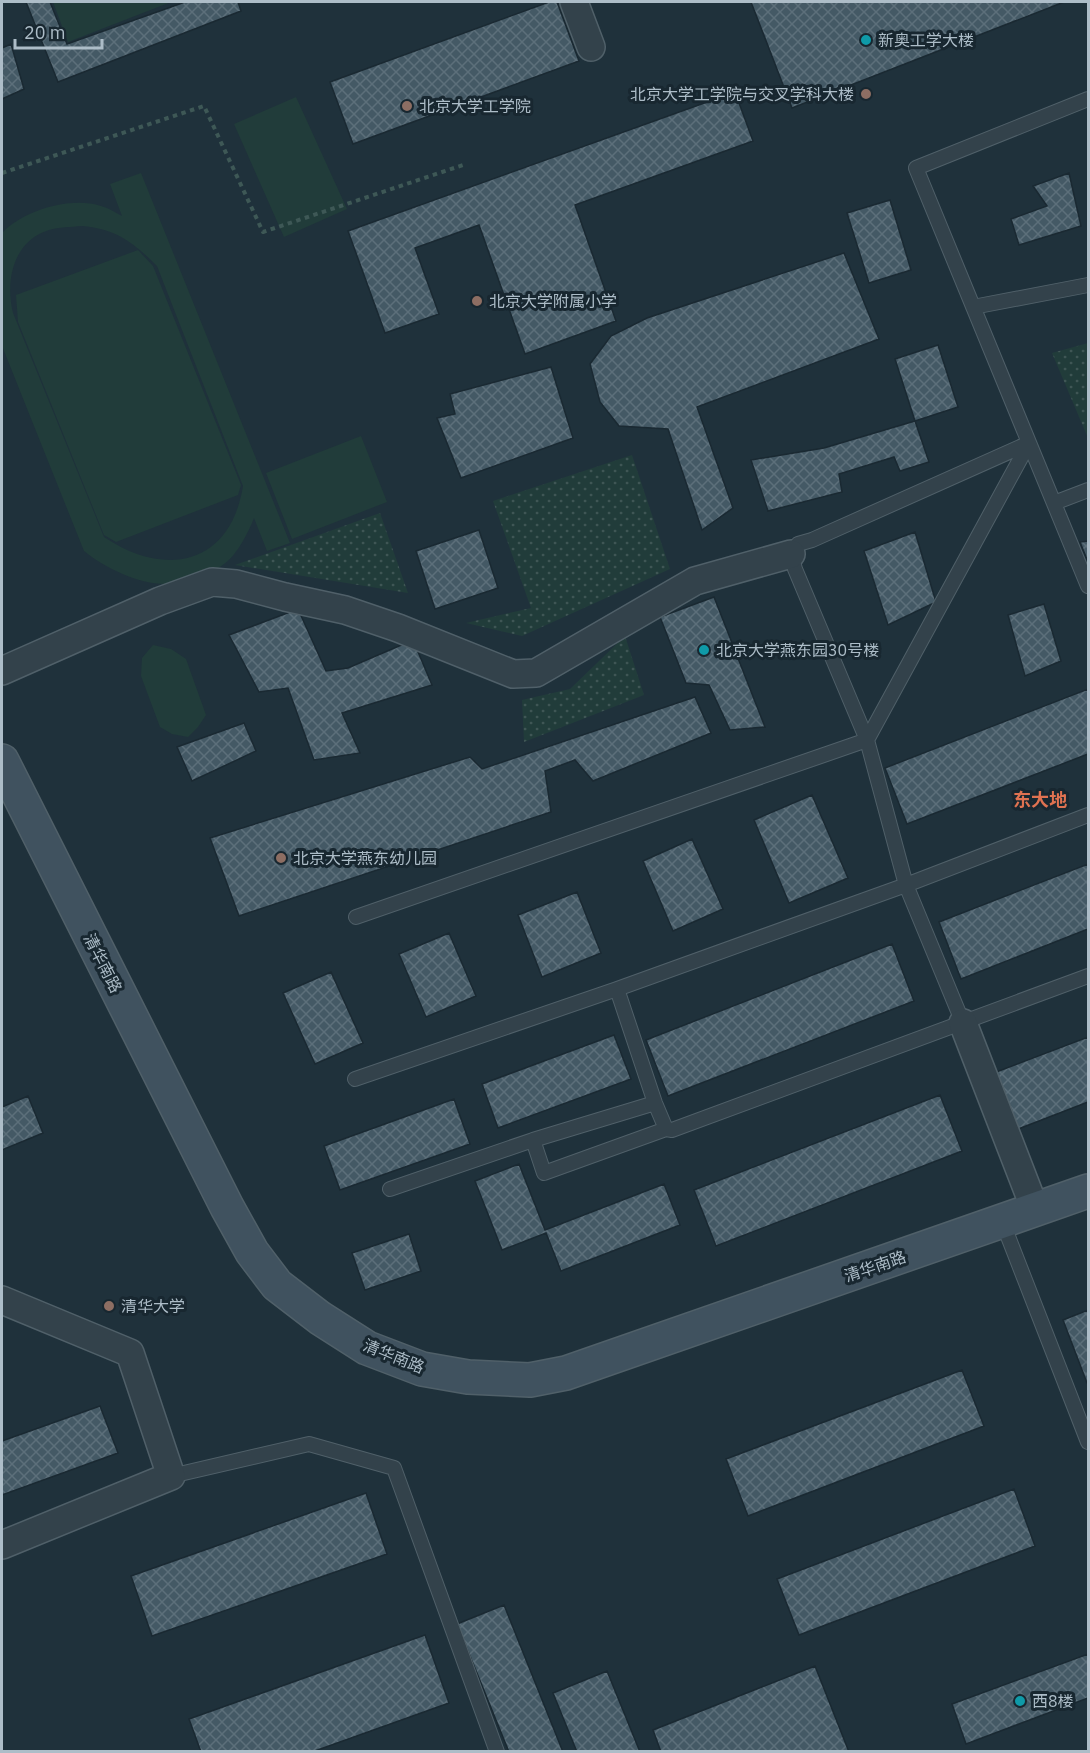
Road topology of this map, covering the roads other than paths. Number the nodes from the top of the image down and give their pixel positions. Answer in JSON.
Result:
{"nodes":[{"id":1,"x":574,"y":2,"type":"edge"},
{"id":2,"x":591,"y":47,"type":"dead end"},
{"id":3,"x":1089,"y":99,"type":"edge"},
{"id":4,"x":1089,"y":285,"type":"edge"},
{"id":5,"x":973,"y":307,"type":"junction"},
{"id":6,"x":1029,"y":443,"type":"junction"},
{"id":7,"x":1089,"y":490,"type":"edge"},
{"id":8,"x":1054,"y":503,"type":"junction"},
{"id":9,"x":791,"y":554,"type":"junction"},
{"id":10,"x":1089,"y":586,"type":"edge"},
{"id":11,"x":2,"y":671,"type":"edge"},
{"id":12,"x":867,"y":740,"type":"junction"},
{"id":13,"x":2,"y":761,"type":"edge"},
{"id":14,"x":1089,"y":815,"type":"edge"},
{"id":15,"x":906,"y":885,"type":"junction"},
{"id":16,"x":356,"y":917,"type":"dead end"},
{"id":17,"x":1089,"y":976,"type":"edge"},
{"id":18,"x":617,"y":989,"type":"junction"},
{"id":19,"x":963,"y":1023,"type":"junction"},
{"id":20,"x":355,"y":1079,"type":"dead end"},
{"id":21,"x":654,"y":1103,"type":"junction"},
{"id":22,"x":666,"y":1129,"type":"junction"},
{"id":23,"x":533,"y":1140,"type":"junction"},
{"id":24,"x":390,"y":1189,"type":"dead end"},
{"id":25,"x":1089,"y":1191,"type":"edge"},
{"id":26,"x":1035,"y":1209,"type":"junction"},
{"id":27,"x":1002,"y":1221,"type":"junction"},
{"id":28,"x":2,"y":1300,"type":"edge"},
{"id":29,"x":1089,"y":1442,"type":"edge"},
{"id":30,"x":171,"y":1476,"type":"junction"},
{"id":31,"x":2,"y":1545,"type":"edge"},
{"id":32,"x":497,"y":1752,"type":"edge"}],
"edges":[{"from":1,"to":2,"type":"street"},
{"from":3,"to":5,"type":"lane"},
{"from":4,"to":5,"type":"lane"},
{"from":5,"to":6,"type":"lane"},
{"from":6,"to":8,"type":"lane"},
{"from":6,"to":9,"type":"lane"},
{"from":6,"to":12,"type":"lane"},
{"from":7,"to":8,"type":"lane"},
{"from":8,"to":10,"type":"lane"},
{"from":9,"to":11,"type":"street"},
{"from":9,"to":12,"type":"lane"},
{"from":12,"to":15,"type":"lane"},
{"from":12,"to":16,"type":"lane"},
{"from":13,"to":27,"type":"street","name":"清华南路"},
{"from":14,"to":15,"type":"lane"},
{"from":15,"to":18,"type":"lane"},
{"from":15,"to":19,"type":"lane"},
{"from":17,"to":19,"type":"lane"},
{"from":18,"to":20,"type":"lane"},
{"from":18,"to":21,"type":"lane"},
{"from":19,"to":22,"type":"lane"},
{"from":19,"to":26,"type":"street"},
{"from":21,"to":22,"type":"lane"},
{"from":21,"to":23,"type":"lane"},
{"from":22,"to":23,"type":"lane"},
{"from":23,"to":24,"type":"lane"},
{"from":25,"to":26,"type":"street","name":"清华南路"},
{"from":26,"to":27,"type":"street","name":"清华南路"},
{"from":27,"to":29,"type":"lane"},
{"from":28,"to":30,"type":"street"},
{"from":30,"to":31,"type":"street"},
{"from":30,"to":32,"type":"lane"}]}
